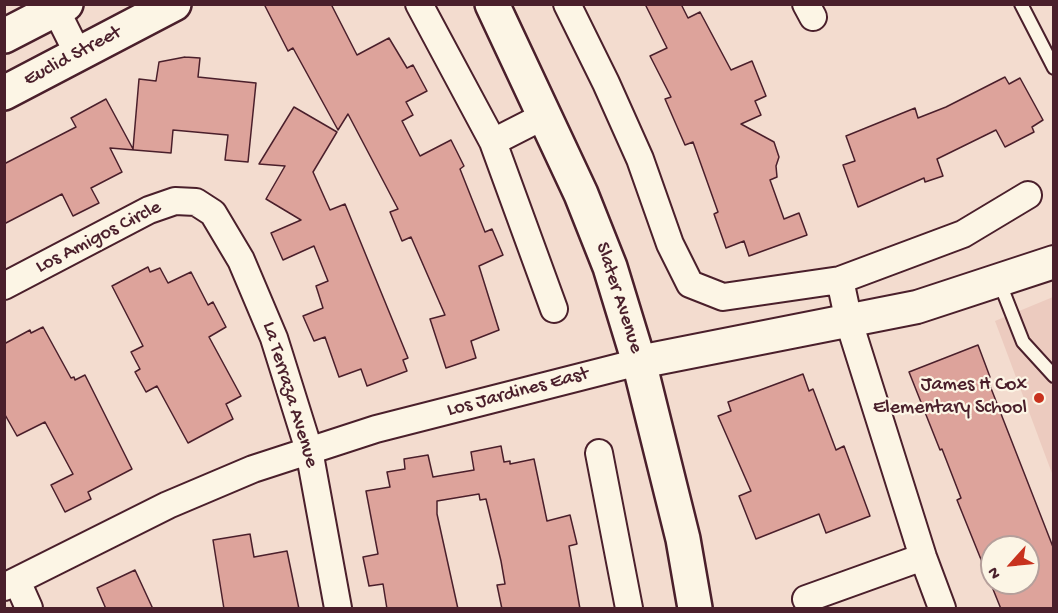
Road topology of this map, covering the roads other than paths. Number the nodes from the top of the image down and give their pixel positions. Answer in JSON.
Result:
{"nodes":[{"id":1,"x":174,"y":4,"type":"edge"},
{"id":2,"x":419,"y":4,"type":"edge"},
{"id":3,"x":492,"y":4,"type":"edge"},
{"id":4,"x":567,"y":4,"type":"edge"},
{"id":5,"x":1021,"y":4,"type":"edge"},
{"id":6,"x":58,"y":6,"type":"edge"},
{"id":7,"x":4,"y":36,"type":"edge"},
{"id":8,"x":78,"y":54,"type":"junction"},
{"id":9,"x":1053,"y":68,"type":"edge"},
{"id":10,"x":4,"y":93,"type":"edge"},
{"id":11,"x":546,"y":115,"type":"junction"},
{"id":12,"x":493,"y":142,"type":"junction"},
{"id":13,"x":1028,"y":195,"type":"dead end"},
{"id":14,"x":196,"y":202,"type":"joint"},
{"id":15,"x":1053,"y":262,"type":"edge"},
{"id":16,"x":840,"y":280,"type":"junction"},
{"id":17,"x":999,"y":281,"type":"junction"},
{"id":18,"x":4,"y":286,"type":"edge"},
{"id":19,"x":554,"y":309,"type":"dead end"},
{"id":20,"x":849,"y":322,"type":"junction"},
{"id":21,"x":639,"y":362,"type":"junction"},
{"id":22,"x":1053,"y":376,"type":"edge"},
{"id":23,"x":309,"y":450,"type":"junction"},
{"id":24,"x":599,"y":453,"type":"dead end"},
{"id":25,"x":922,"y":557,"type":"junction"},
{"id":26,"x":11,"y":584,"type":"edge"},
{"id":27,"x":806,"y":599,"type":"dead end"},
{"id":28,"x":29,"y":609,"type":"edge"},
{"id":29,"x":338,"y":609,"type":"edge"},
{"id":30,"x":629,"y":609,"type":"edge"},
{"id":31,"x":695,"y":609,"type":"edge"},
{"id":32,"x":942,"y":609,"type":"edge"}],
"edges":[{"from":1,"to":8,"type":"main road","name":"Euclid Street"},
{"from":2,"to":12,"type":"street"},
{"from":3,"to":11,"type":"main road","name":"Slater Avenue"},
{"from":4,"to":16,"type":"street"},
{"from":5,"to":9,"type":"lane"},
{"from":6,"to":7,"type":"main road"},
{"from":6,"to":8,"type":"street"},
{"from":8,"to":10,"type":"main road","name":"Euclid Street"},
{"from":11,"to":12,"type":"street"},
{"from":11,"to":21,"type":"main road","name":"Slater Avenue"},
{"from":12,"to":19,"type":"street"},
{"from":13,"to":16,"type":"street"},
{"from":14,"to":18,"type":"street","name":"Los Amigos Circle"},
{"from":14,"to":23,"type":"street","name":"La Terraza Avenue"},
{"from":15,"to":17,"type":"street","name":"Los Jardines East"},
{"from":16,"to":20,"type":"street"},
{"from":17,"to":20,"type":"street","name":"Los Jardines East"},
{"from":17,"to":22,"type":"lane"},
{"from":20,"to":21,"type":"street","name":"Los Jardines East"},
{"from":20,"to":25,"type":"street"},
{"from":21,"to":23,"type":"street","name":"Los Jardines East"},
{"from":21,"to":31,"type":"main road","name":"Slater Avenue"},
{"from":23,"to":26,"type":"street","name":"Los Jardines East"},
{"from":23,"to":29,"type":"street","name":"La Terraza Avenue"},
{"from":24,"to":30,"type":"street"},
{"from":25,"to":27,"type":"street"},
{"from":25,"to":32,"type":"street"},
{"from":26,"to":28,"type":"street"}]}
